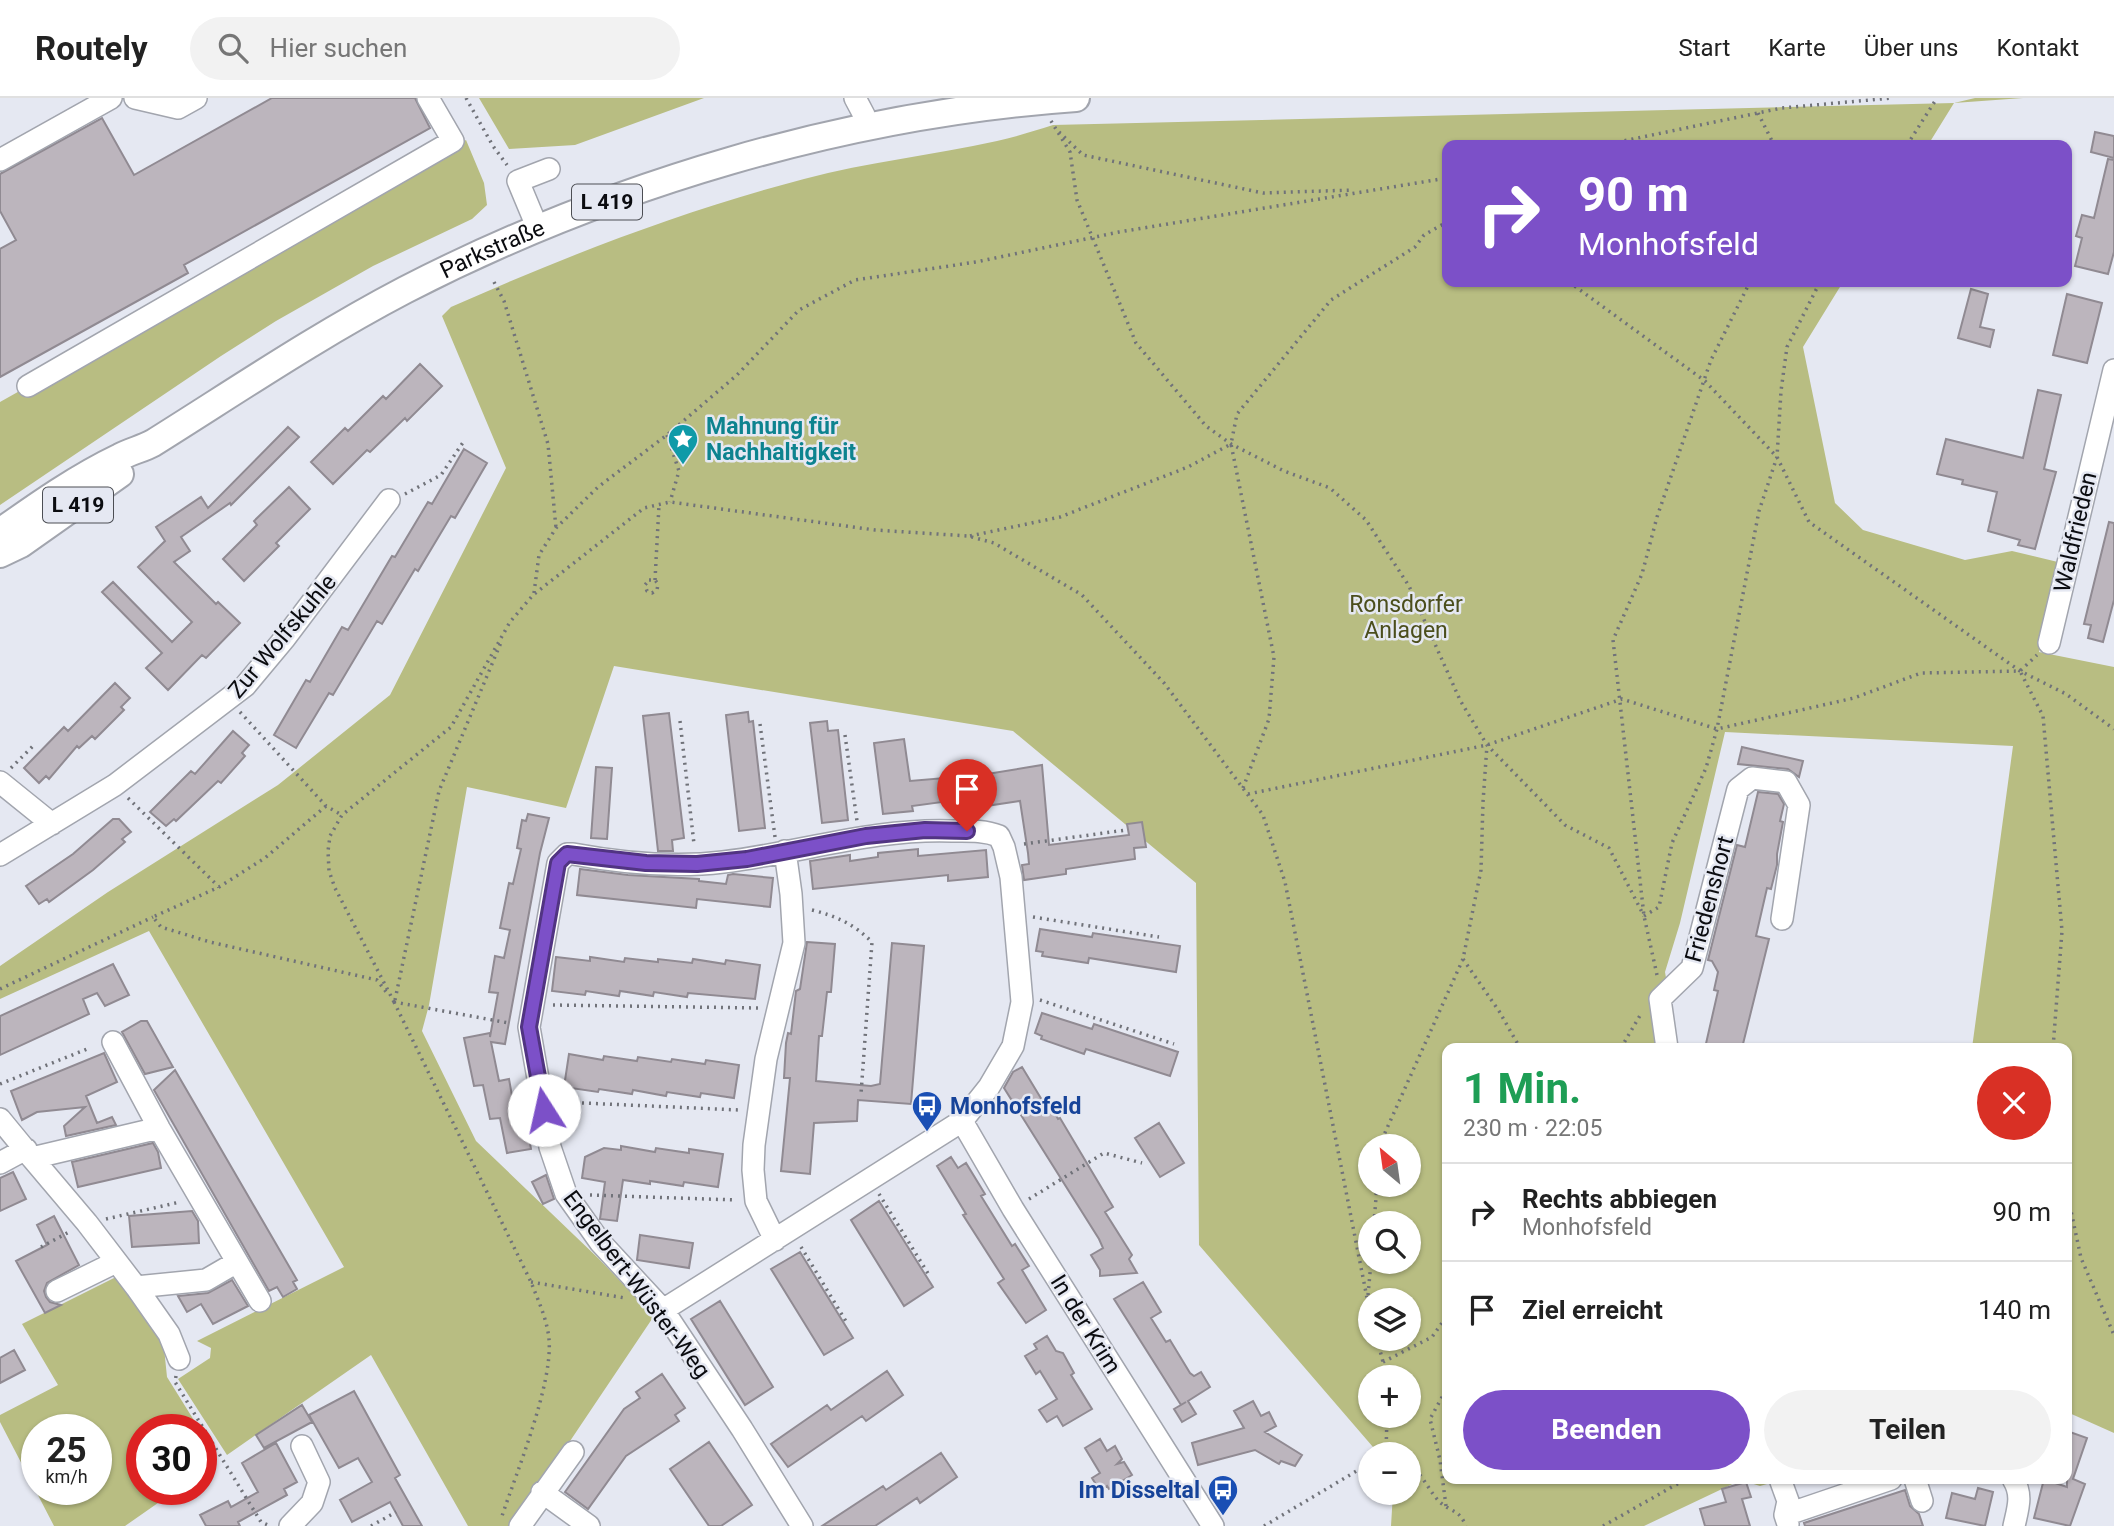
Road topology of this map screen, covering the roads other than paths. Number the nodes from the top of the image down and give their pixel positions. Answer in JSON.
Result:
{"nodes":[{"id":1,"x":111,"y":98,"type":"edge"},
{"id":2,"x":135,"y":98,"type":"edge"},
{"id":3,"x":195,"y":98,"type":"edge"},
{"id":4,"x":428,"y":98,"type":"edge"},
{"id":5,"x":855,"y":98,"type":"edge"},
{"id":6,"x":1076,"y":98,"type":"edge"},
{"id":7,"x":867,"y":128,"type":"junction"},
{"id":8,"x":0,"y":160,"type":"edge"},
{"id":9,"x":549,"y":169,"type":"dead end"},
{"id":10,"x":538,"y":229,"type":"junction"},
{"id":11,"x":2114,"y":370,"type":"edge"},
{"id":12,"x":28,"y":386,"type":"dead end"},
{"id":13,"x":2108,"y":424,"type":"edge"},
{"id":14,"x":148,"y":445,"type":"junction"},
{"id":15,"x":388,"y":500,"type":"road end"},
{"id":16,"x":0,"y":532,"type":"edge"},
{"id":17,"x":0,"y":554,"type":"edge"},
{"id":18,"x":2049,"y":643,"type":"dead end"},
{"id":19,"x":7,"y":774,"type":"edge"},
{"id":20,"x":52,"y":824,"type":"junction"},
{"id":21,"x":781,"y":852,"type":"junction"},
{"id":22,"x":0,"y":855,"type":"edge"},
{"id":23,"x":1782,"y":919,"type":"dead end"},
{"id":24,"x":113,"y":1042,"type":"dead end"},
{"id":25,"x":1666,"y":1043,"type":"edge"},
{"id":26,"x":0,"y":1119,"type":"edge"},
{"id":27,"x":962,"y":1121,"type":"junction"},
{"id":28,"x":159,"y":1128,"type":"junction"},
{"id":29,"x":29,"y":1154,"type":"junction"},
{"id":30,"x":0,"y":1163,"type":"edge"},
{"id":31,"x":783,"y":1235,"type":"junction"},
{"id":32,"x":116,"y":1262,"type":"junction"},
{"id":33,"x":237,"y":1262,"type":"junction"},
{"id":34,"x":136,"y":1287,"type":"junction"},
{"id":35,"x":57,"y":1291,"type":"dead end"},
{"id":36,"x":260,"y":1301,"type":"dead end"},
{"id":37,"x":661,"y":1307,"type":"junction"},
{"id":38,"x":178,"y":1359,"type":"road end"},
{"id":39,"x":302,"y":1446,"type":"dead end"},
{"id":40,"x":573,"y":1452,"type":"dead end"},
{"id":41,"x":1781,"y":1484,"type":"edge"},
{"id":42,"x":1845,"y":1484,"type":"edge"},
{"id":43,"x":1876,"y":1484,"type":"edge"},
{"id":44,"x":1917,"y":1484,"type":"edge"},
{"id":45,"x":2016,"y":1484,"type":"edge"},
{"id":46,"x":542,"y":1492,"type":"junction"},
{"id":47,"x":1922,"y":1501,"type":"dead end"},
{"id":48,"x":1787,"y":1514,"type":"edge"},
{"id":49,"x":796,"y":1524,"type":"edge"},
{"id":50,"x":509,"y":1525,"type":"edge"},
{"id":51,"x":290,"y":1526,"type":"edge"},
{"id":52,"x":589,"y":1526,"type":"edge"},
{"id":53,"x":1213,"y":1526,"type":"edge"},
{"id":54,"x":2014,"y":1526,"type":"edge"}],
"edges":[{"from":1,"to":8,"type":"street"},
{"from":2,"to":3,"type":"street"},
{"from":4,"to":12,"type":"street"},
{"from":5,"to":7,"type":"street"},
{"from":6,"to":7,"type":"main road","name":"Parkstraße","number":"L 419"},
{"from":7,"to":10,"type":"main road","name":"Parkstraße","number":"L 419"},
{"from":9,"to":10,"type":"street"},
{"from":10,"to":14,"type":"main road","name":"Parkstraße","number":"L 419"},
{"from":11,"to":13,"type":"street","name":"Waldfrieden"},
{"from":13,"to":18,"type":"street","name":"Waldfrieden"},
{"from":14,"to":16,"type":"main road","name":"Parkstraße","number":"L 419"},
{"from":14,"to":17,"type":"main road","name":"Parkstraße","number":"L 419"},
{"from":15,"to":20,"type":"street","name":"Zur Wolfskuhle"},
{"from":19,"to":20,"type":"street"},
{"from":20,"to":22,"type":"street","name":"Zur Wolfskuhle"},
{"from":21,"to":27,"type":"street"},
{"from":21,"to":31,"type":"street"},
{"from":21,"to":37,"type":"street","name":"Engelbert-Wüster-Weg"},
{"from":23,"to":25,"type":"street","name":"Friedenshort"},
{"from":24,"to":28,"type":"street"},
{"from":26,"to":29,"type":"street"},
{"from":27,"to":31,"type":"street"},
{"from":27,"to":53,"type":"street","name":"In der Krim"},
{"from":28,"to":29,"type":"street"},
{"from":28,"to":33,"type":"street"},
{"from":29,"to":30,"type":"street"},
{"from":29,"to":32,"type":"street"},
{"from":31,"to":37,"type":"street"},
{"from":32,"to":34,"type":"street"},
{"from":32,"to":35,"type":"street"},
{"from":33,"to":34,"type":"street"},
{"from":33,"to":36,"type":"street"},
{"from":34,"to":38,"type":"street"},
{"from":37,"to":49,"type":"street","name":"Engelbert-Wüster-Weg"},
{"from":39,"to":51,"type":"street"},
{"from":40,"to":46,"type":"street"},
{"from":41,"to":48,"type":"street"},
{"from":42,"to":48,"type":"street"},
{"from":43,"to":48,"type":"street"},
{"from":44,"to":47,"type":"street"},
{"from":45,"to":54,"type":"street"},
{"from":46,"to":50,"type":"street"},
{"from":46,"to":52,"type":"street"}]}
